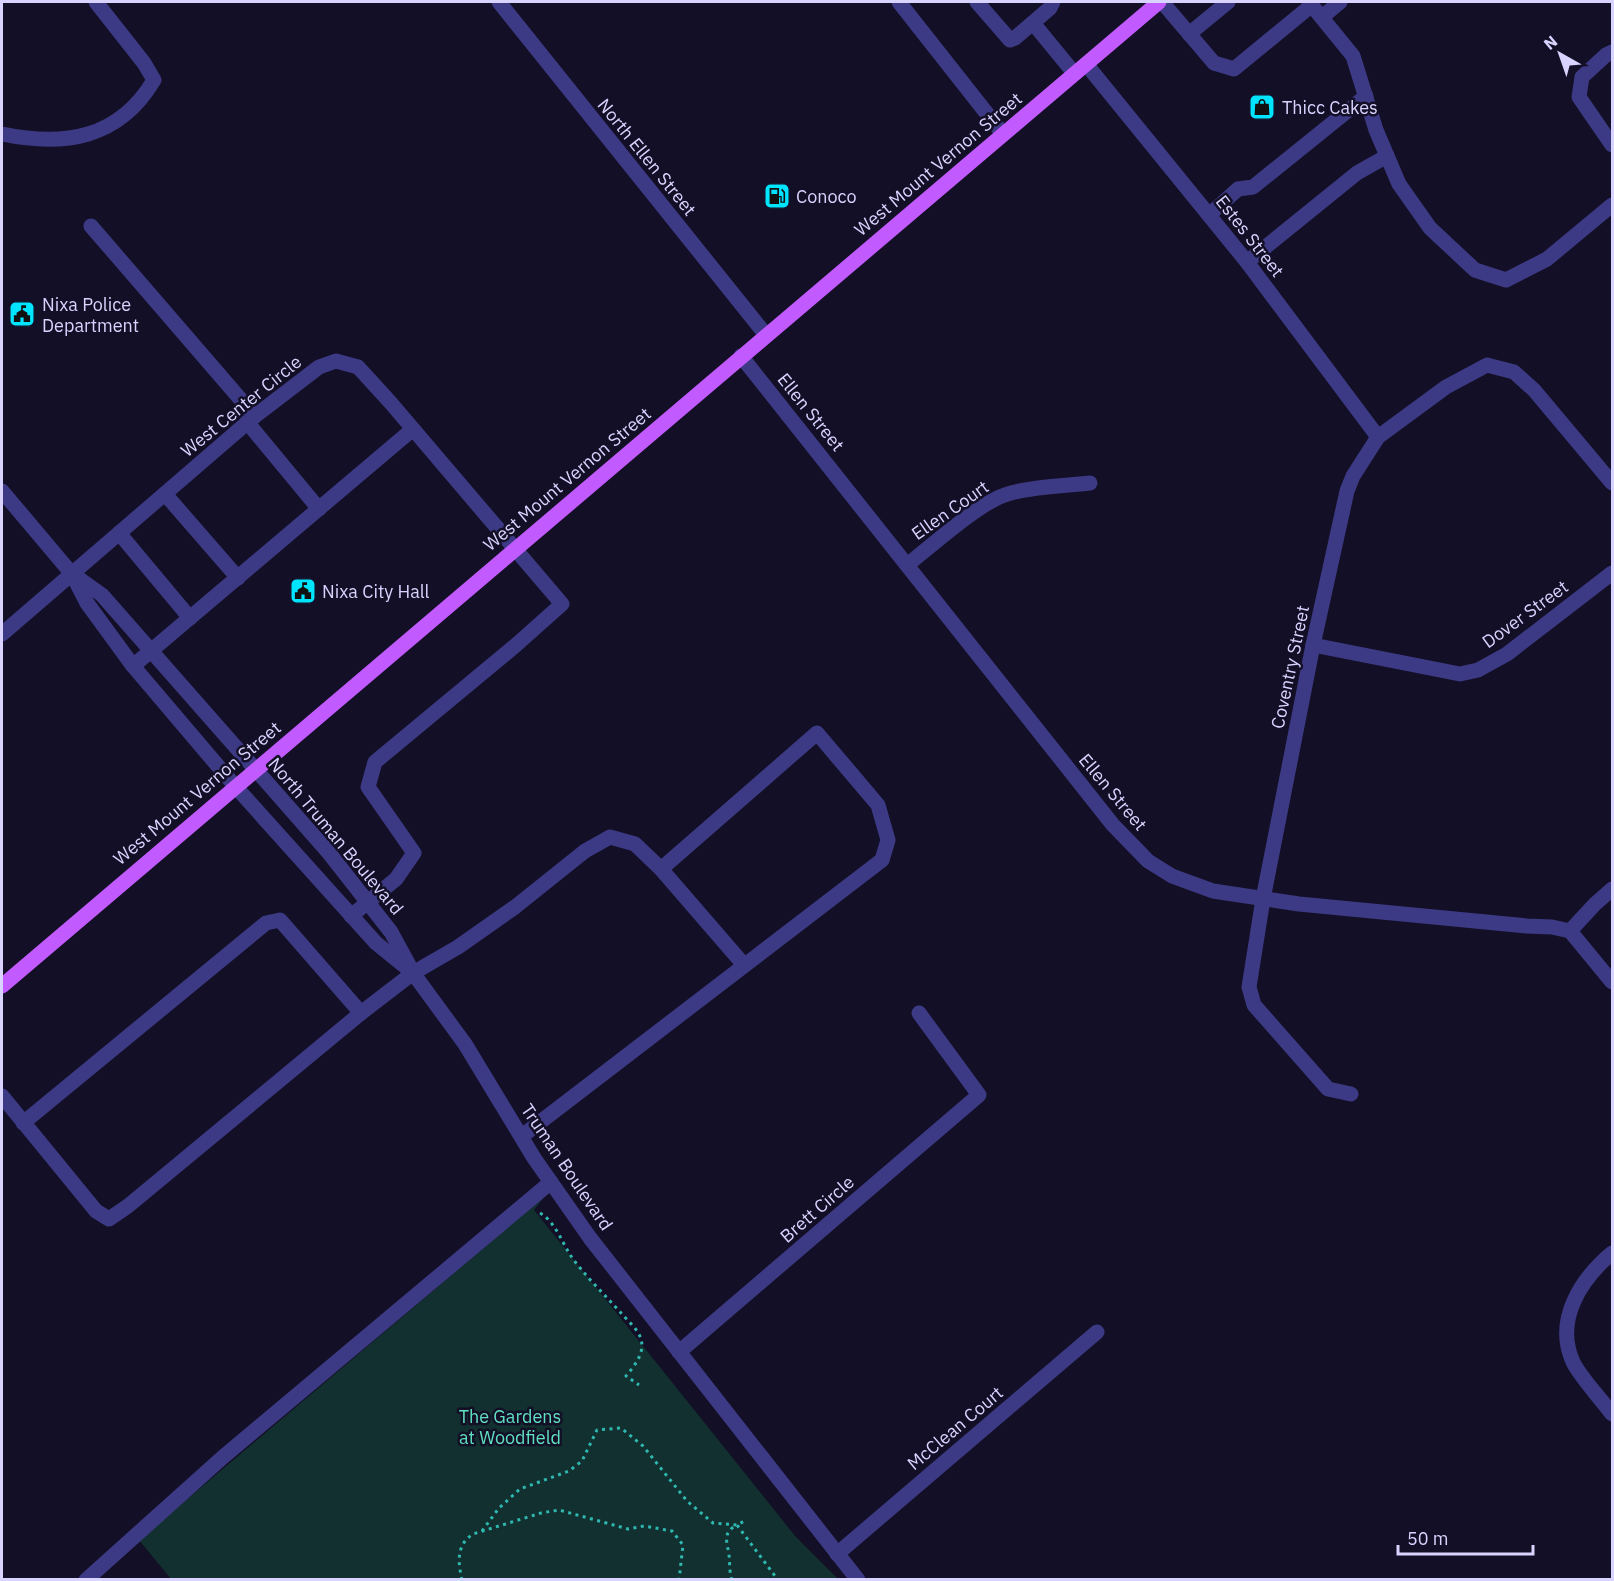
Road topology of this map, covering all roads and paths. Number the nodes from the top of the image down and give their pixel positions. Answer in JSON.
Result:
{"nodes":[{"id":1,"x":96,"y":2,"type":"edge"},
{"id":2,"x":500,"y":2,"type":"edge"},
{"id":3,"x":899,"y":2,"type":"edge"},
{"id":4,"x":977,"y":2,"type":"edge"},
{"id":5,"x":1053,"y":2,"type":"edge"},
{"id":6,"x":1160,"y":2,"type":"edge"},
{"id":7,"x":1228,"y":2,"type":"edge"},
{"id":8,"x":1340,"y":2,"type":"edge"},
{"id":9,"x":1310,"y":3,"type":"edge"},
{"id":10,"x":1322,"y":17,"type":"junction"},
{"id":11,"x":1033,"y":23,"type":"junction"},
{"id":12,"x":1189,"y":34,"type":"junction"},
{"id":13,"x":1612,"y":52,"type":"edge"},
{"id":14,"x":1080,"y":68,"type":"junction"},
{"id":15,"x":1366,"y":96,"type":"junction"},
{"id":16,"x":2,"y":134,"type":"edge"},
{"id":17,"x":1003,"y":134,"type":"junction"},
{"id":18,"x":1612,"y":145,"type":"edge"},
{"id":19,"x":1387,"y":156,"type":"junction"},
{"id":20,"x":1612,"y":205,"type":"edge"},
{"id":21,"x":1209,"y":215,"type":"junction"},
{"id":22,"x":91,"y":226,"type":"dead end"},
{"id":23,"x":1247,"y":262,"type":"junction"},
{"id":24,"x":766,"y":335,"type":"junction"},
{"id":25,"x":741,"y":356,"type":"junction"},
{"id":26,"x":251,"y":419,"type":"junction"},
{"id":27,"x":413,"y":429,"type":"junction"},
{"id":28,"x":1378,"y":437,"type":"junction"},
{"id":29,"x":1090,"y":483,"type":"dead end"},
{"id":30,"x":1612,"y":483,"type":"edge"},
{"id":31,"x":2,"y":491,"type":"edge"},
{"id":32,"x":165,"y":494,"type":"junction"},
{"id":33,"x":319,"y":509,"type":"junction"},
{"id":34,"x":119,"y":533,"type":"junction"},
{"id":35,"x":515,"y":549,"type":"junction"},
{"id":36,"x":907,"y":564,"type":"junction"},
{"id":37,"x":1612,"y":573,"type":"edge"},
{"id":38,"x":72,"y":574,"type":"junction"},
{"id":39,"x":238,"y":578,"type":"junction"},
{"id":40,"x":190,"y":618,"type":"junction"},
{"id":41,"x":2,"y":634,"type":"edge"},
{"id":42,"x":1313,"y":645,"type":"junction"},
{"id":43,"x":152,"y":651,"type":"junction"},
{"id":44,"x":133,"y":666,"type":"junction"},
{"id":45,"x":255,"y":769,"type":"junction"},
{"id":46,"x":235,"y":786,"type":"junction"},
{"id":47,"x":661,"y":869,"type":"junction"},
{"id":48,"x":1612,"y":889,"type":"edge"},
{"id":49,"x":1263,"y":898,"type":"junction"},
{"id":50,"x":368,"y":902,"type":"junction"},
{"id":51,"x":351,"y":916,"type":"junction"},
{"id":52,"x":1570,"y":931,"type":"junction"},
{"id":53,"x":744,"y":965,"type":"junction"},
{"id":54,"x":413,"y":973,"type":"junction"},
{"id":55,"x":1612,"y":982,"type":"edge"},
{"id":56,"x":2,"y":986,"type":"edge"},
{"id":57,"x":361,"y":1013,"type":"junction"},
{"id":58,"x":919,"y":1014,"type":"dead end"},
{"id":59,"x":1351,"y":1094,"type":"dead end"},
{"id":60,"x":2,"y":1096,"type":"edge"},
{"id":61,"x":23,"y":1123,"type":"junction"},
{"id":62,"x":522,"y":1136,"type":"junction"},
{"id":63,"x":551,"y":1182,"type":"junction"},
{"id":64,"x":527,"y":1201,"type":"junction"},
{"id":65,"x":1612,"y":1253,"type":"edge"},
{"id":66,"x":1097,"y":1332,"type":"dead end"},
{"id":67,"x":680,"y":1352,"type":"junction"},
{"id":68,"x":639,"y":1385,"type":"dead end"},
{"id":69,"x":1612,"y":1414,"type":"edge"},
{"id":70,"x":746,"y":1520,"type":"dead end"},
{"id":71,"x":737,"y":1525,"type":"junction"},
{"id":72,"x":482,"y":1531,"type":"junction"},
{"id":73,"x":837,"y":1554,"type":"junction"},
{"id":74,"x":86,"y":1580,"type":"edge"},
{"id":75,"x":462,"y":1580,"type":"edge"},
{"id":76,"x":679,"y":1580,"type":"edge"},
{"id":77,"x":732,"y":1580,"type":"edge"},
{"id":78,"x":778,"y":1580,"type":"edge"},
{"id":79,"x":858,"y":1580,"type":"edge"}],
"edges":[{"from":1,"to":16,"type":"street"},
{"from":2,"to":24,"type":"street","name":"North Ellen Street"},
{"from":3,"to":17,"type":"street"},
{"from":4,"to":11,"type":"street"},
{"from":5,"to":11,"type":"street"},
{"from":6,"to":12,"type":"street"},
{"from":6,"to":14,"type":"main road","name":"West Mount Vernon Street"},
{"from":7,"to":12,"type":"street"},
{"from":8,"to":10,"type":"street"},
{"from":9,"to":10,"type":"street"},
{"from":9,"to":12,"type":"street"},
{"from":10,"to":15,"type":"street"},
{"from":11,"to":14,"type":"street","name":"Estes Street"},
{"from":13,"to":18,"type":"street"},
{"from":14,"to":17,"type":"main road","name":"West Mount Vernon Street"},
{"from":14,"to":21,"type":"street","name":"Estes Street"},
{"from":15,"to":19,"type":"street"},
{"from":15,"to":21,"type":"street"},
{"from":17,"to":24,"type":"main road","name":"West Mount Vernon Street"},
{"from":19,"to":20,"type":"street"},
{"from":19,"to":23,"type":"street"},
{"from":21,"to":23,"type":"street","name":"Estes Street"},
{"from":22,"to":26,"type":"street"},
{"from":23,"to":28,"type":"street","name":"Estes Street"},
{"from":24,"to":25,"type":"main road","name":"West Mount Vernon Street"},
{"from":25,"to":35,"type":"main road","name":"West Mount Vernon Street"},
{"from":25,"to":36,"type":"street","name":"Ellen Street"},
{"from":26,"to":27,"type":"street","name":"West Center Circle"},
{"from":26,"to":32,"type":"street","name":"West Center Circle"},
{"from":26,"to":33,"type":"street"},
{"from":27,"to":33,"type":"street"},
{"from":27,"to":35,"type":"street","name":"West Center Circle"},
{"from":28,"to":30,"type":"street","name":"Coventry Street"},
{"from":28,"to":42,"type":"street","name":"Coventry Street"},
{"from":29,"to":36,"type":"street","name":"Ellen Court"},
{"from":31,"to":38,"type":"street","name":"North Truman Boulevard"},
{"from":32,"to":34,"type":"street","name":"West Center Circle"},
{"from":32,"to":39,"type":"street"},
{"from":33,"to":39,"type":"street"},
{"from":34,"to":38,"type":"street","name":"West Center Circle"},
{"from":34,"to":40,"type":"street"},
{"from":35,"to":45,"type":"main road","name":"West Mount Vernon Street"},
{"from":35,"to":50,"type":"street","name":"West Center Circle"},
{"from":36,"to":49,"type":"street","name":"Ellen Street"},
{"from":37,"to":42,"type":"street","name":"Dover Street"},
{"from":38,"to":41,"type":"street","name":"West Center Circle"},
{"from":38,"to":43,"type":"street","name":"North Truman Boulevard"},
{"from":38,"to":44,"type":"street","name":"North Truman Boulevard"},
{"from":39,"to":40,"type":"street"},
{"from":40,"to":43,"type":"street"},
{"from":42,"to":49,"type":"street","name":"Coventry Street"},
{"from":43,"to":44,"type":"street"},
{"from":43,"to":45,"type":"street","name":"North Truman Boulevard"},
{"from":44,"to":46,"type":"street","name":"North Truman Boulevard"},
{"from":45,"to":46,"type":"main road","name":"West Mount Vernon Street"},
{"from":45,"to":50,"type":"street","name":"North Truman Boulevard"},
{"from":46,"to":51,"type":"street","name":"Truman Boulevard"},
{"from":46,"to":56,"type":"main road","name":"West Mount Vernon Street"},
{"from":47,"to":53,"type":"street"},
{"from":47,"to":53,"type":"street"},
{"from":47,"to":54,"type":"street"},
{"from":48,"to":52,"type":"street"},
{"from":49,"to":52,"type":"street","name":"Ellen Street"},
{"from":49,"to":59,"type":"street","name":"Coventry Street"},
{"from":50,"to":51,"type":"street"},
{"from":50,"to":54,"type":"street","name":"North Truman Boulevard"},
{"from":51,"to":54,"type":"street","name":"Truman Boulevard"},
{"from":52,"to":55,"type":"street"},
{"from":53,"to":62,"type":"street"},
{"from":54,"to":57,"type":"street"},
{"from":54,"to":62,"type":"street","name":"Truman Boulevard"},
{"from":57,"to":61,"type":"street"},
{"from":57,"to":61,"type":"street"},
{"from":58,"to":67,"type":"street","name":"Brett Circle"},
{"from":60,"to":61,"type":"street"},
{"from":62,"to":63,"type":"street","name":"Truman Boulevard"},
{"from":63,"to":64,"type":"street"},
{"from":63,"to":67,"type":"street","name":"Truman Boulevard"},
{"from":64,"to":68,"type":"path"},
{"from":64,"to":74,"type":"street"},
{"from":65,"to":69,"type":"street"},
{"from":66,"to":73,"type":"street","name":"McClean Court"},
{"from":67,"to":73,"type":"street","name":"Truman Boulevard"},
{"from":70,"to":71,"type":"path"},
{"from":71,"to":72,"type":"path"},
{"from":71,"to":77,"type":"path"},
{"from":71,"to":78,"type":"path"},
{"from":72,"to":75,"type":"path"},
{"from":72,"to":76,"type":"path"},
{"from":73,"to":79,"type":"street","name":"Truman Boulevard"}]}
